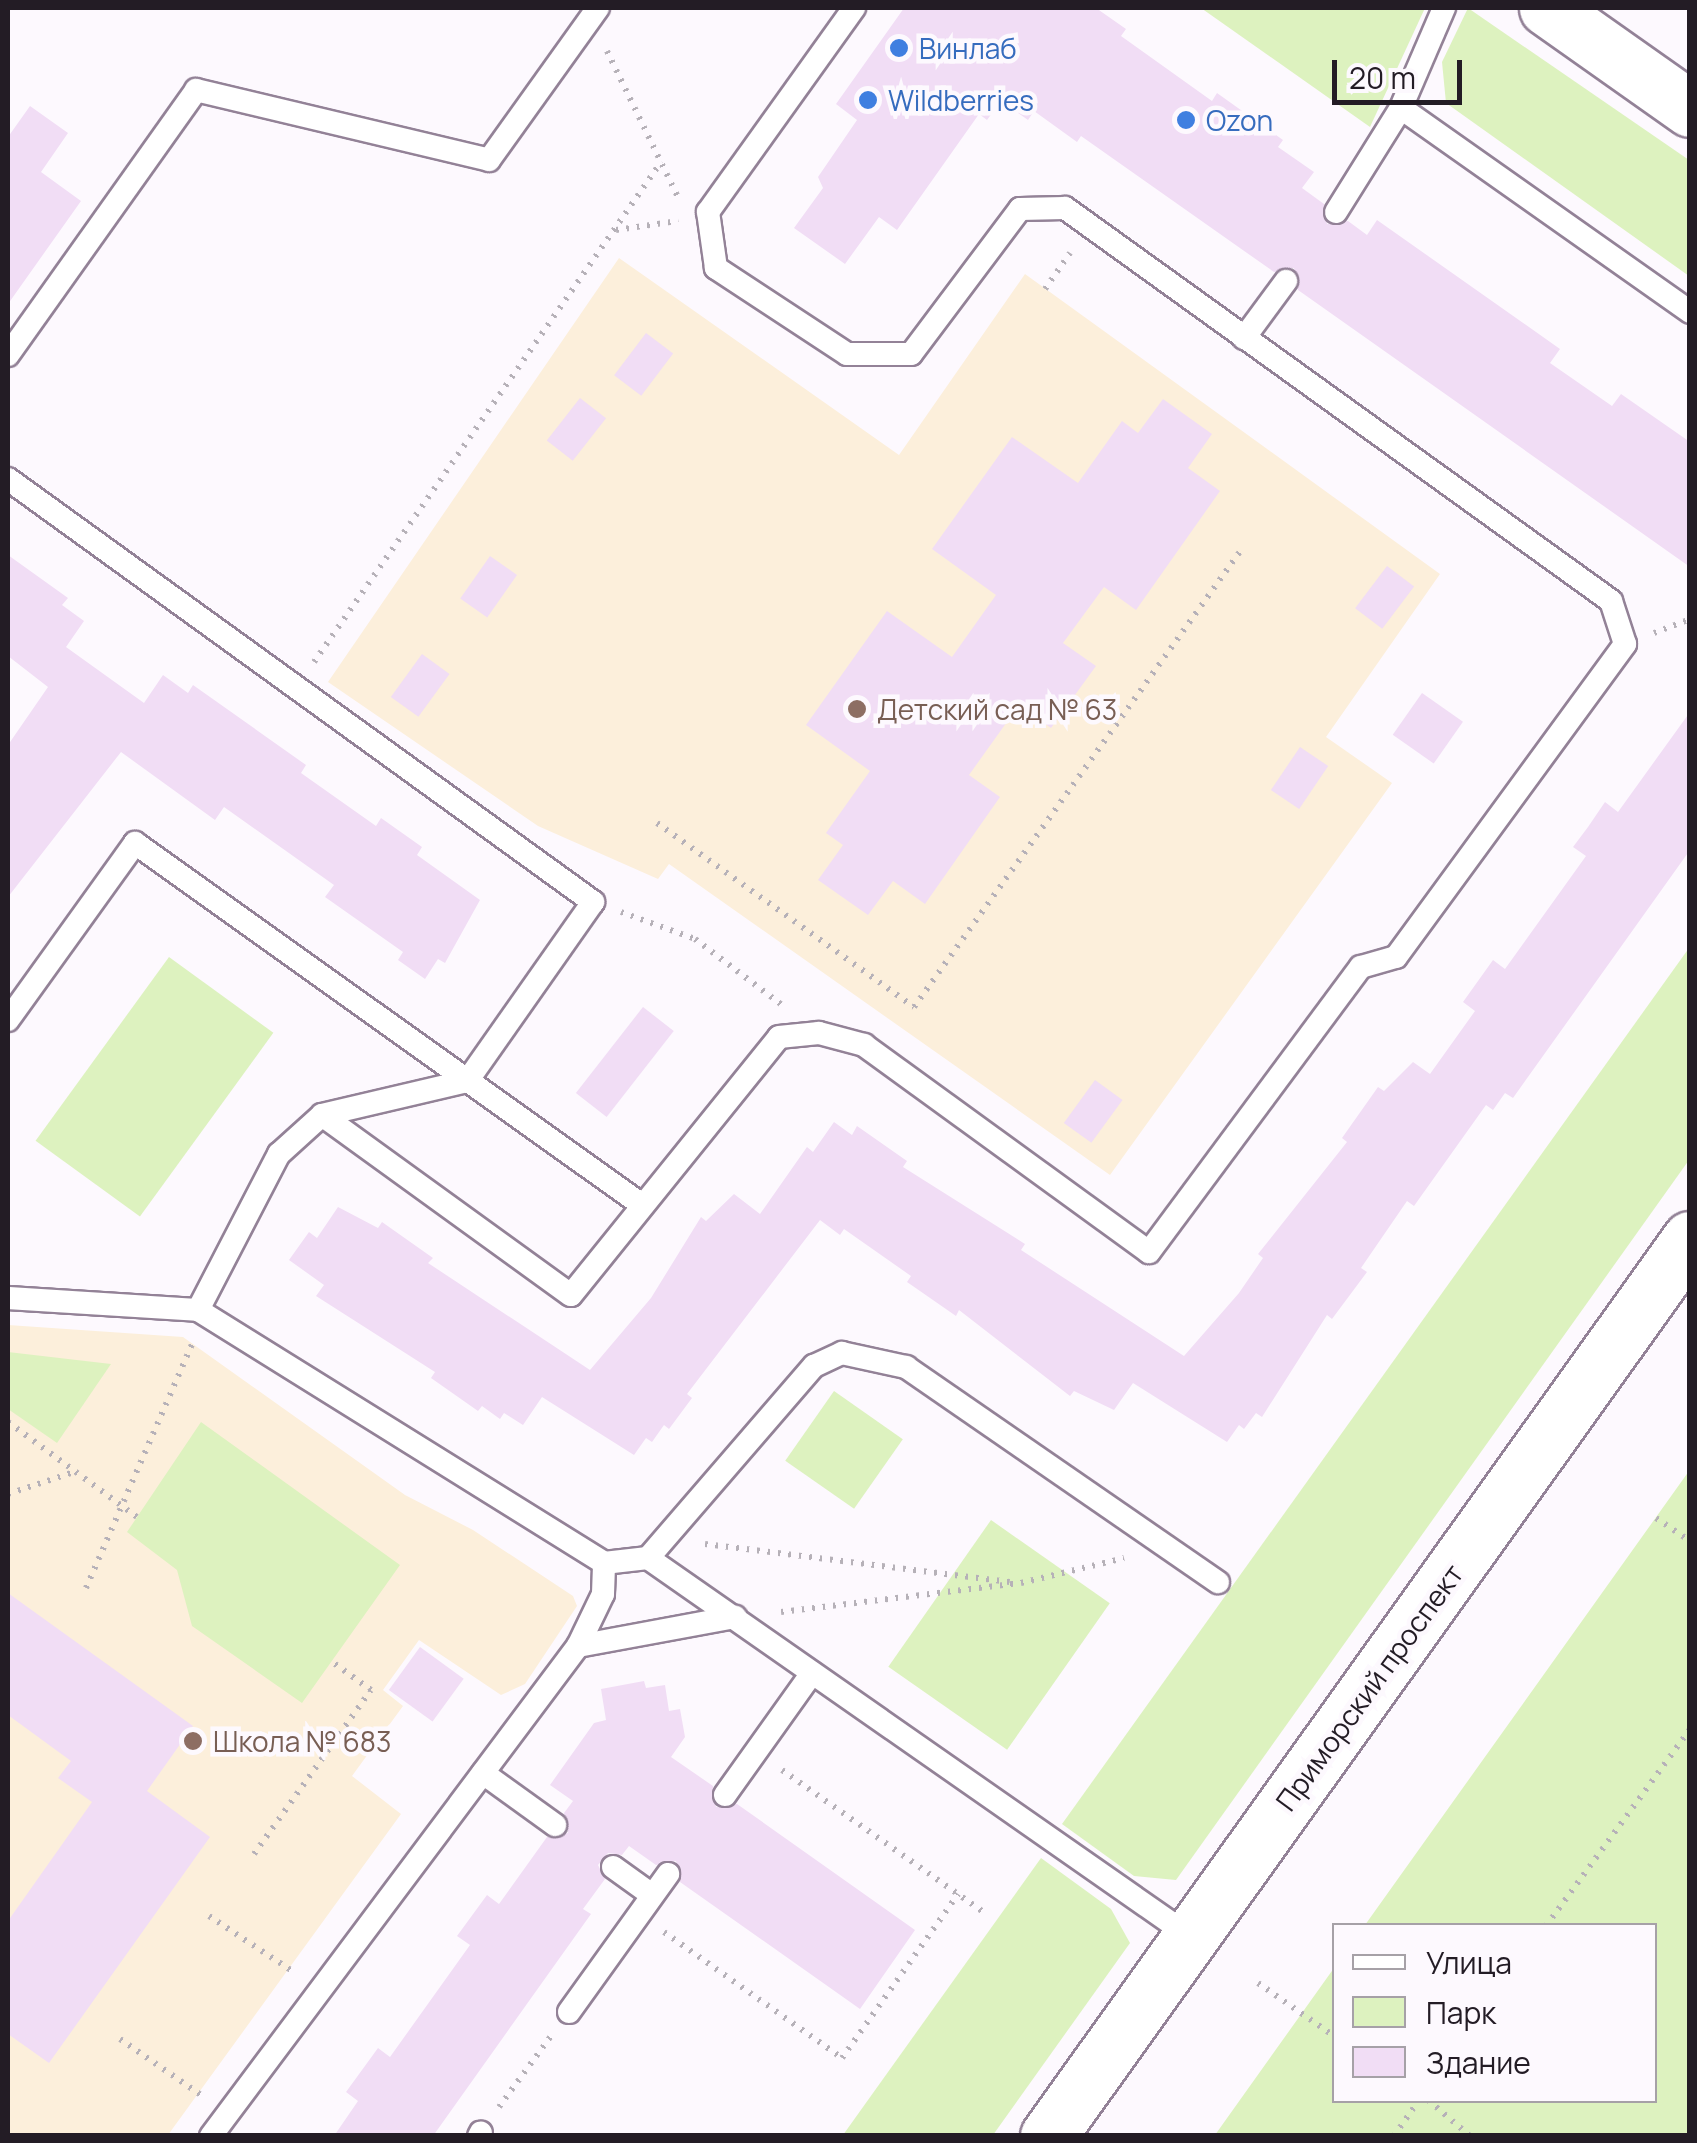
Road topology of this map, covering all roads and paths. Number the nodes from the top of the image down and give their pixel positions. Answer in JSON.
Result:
{"nodes":[{"id":1,"x":854,"y":8,"type":"edge"},
{"id":2,"x":1444,"y":8,"type":"edge"},
{"id":3,"x":1547,"y":8,"type":"edge"},
{"id":4,"x":594,"y":12,"type":"edge"},
{"id":5,"x":1402,"y":108,"type":"junction"},
{"id":6,"x":1690,"y":109,"type":"edge"},
{"id":7,"x":661,"y":162,"type":"junction"},
{"id":8,"x":1336,"y":212,"type":"dead end"},
{"id":9,"x":1090,"y":226,"type":"junction"},
{"id":10,"x":614,"y":230,"type":"junction"},
{"id":11,"x":1286,"y":281,"type":"dead end"},
{"id":12,"x":1045,"y":288,"type":"dead end"},
{"id":13,"x":1690,"y":312,"type":"edge"},
{"id":14,"x":1244,"y":338,"type":"junction"},
{"id":15,"x":8,"y":355,"type":"edge"},
{"id":16,"x":8,"y":479,"type":"edge"},
{"id":17,"x":1240,"y":550,"type":"dead end"},
{"id":18,"x":296,"y":688,"type":"junction"},
{"id":19,"x":657,"y":823,"type":"dead end"},
{"id":20,"x":593,"y":902,"type":"junction"},
{"id":21,"x":8,"y":1020,"type":"edge"},
{"id":22,"x":819,"y":1032,"type":"junction"},
{"id":23,"x":467,"y":1081,"type":"junction"},
{"id":24,"x":322,"y":1115,"type":"junction"},
{"id":25,"x":642,"y":1204,"type":"junction"},
{"id":26,"x":1690,"y":1239,"type":"edge"},
{"id":27,"x":8,"y":1298,"type":"edge"},
{"id":28,"x":198,"y":1310,"type":"junction"},
{"id":29,"x":8,"y":1422,"type":"edge"},
{"id":30,"x":75,"y":1472,"type":"junction"},
{"id":31,"x":8,"y":1494,"type":"edge"},
{"id":32,"x":120,"y":1505,"type":"junction"},
{"id":33,"x":137,"y":1517,"type":"dead end"},
{"id":34,"x":1656,"y":1518,"type":"dead end"},
{"id":35,"x":1690,"y":1541,"type":"edge"},
{"id":36,"x":648,"y":1558,"type":"junction"},
{"id":37,"x":1183,"y":1558,"type":"junction"},
{"id":38,"x":604,"y":1564,"type":"junction"},
{"id":39,"x":1218,"y":1582,"type":"dead end"},
{"id":40,"x":1022,"y":1583,"type":"junction"},
{"id":41,"x":86,"y":1588,"type":"dead end"},
{"id":42,"x":735,"y":1617,"type":"junction"},
{"id":43,"x":578,"y":1646,"type":"junction"},
{"id":44,"x":331,"y":1661,"type":"dead end"},
{"id":45,"x":812,"y":1673,"type":"junction"},
{"id":46,"x":1690,"y":1729,"type":"edge"},
{"id":47,"x":756,"y":1752,"type":"junction"},
{"id":48,"x":482,"y":1773,"type":"junction"},
{"id":49,"x":725,"y":1795,"type":"dead end"},
{"id":50,"x":555,"y":1825,"type":"dead end"},
{"id":51,"x":254,"y":1854,"type":"dead end"},
{"id":52,"x":613,"y":1867,"type":"dead end"},
{"id":53,"x":668,"y":1874,"type":"dead end"},
{"id":54,"x":958,"y":1894,"type":"junction"},
{"id":55,"x":646,"y":1905,"type":"junction"},
{"id":56,"x":982,"y":1912,"type":"dead end"},
{"id":57,"x":209,"y":1916,"type":"dead end"},
{"id":58,"x":1548,"y":1923,"type":"edge"},
{"id":59,"x":1191,"y":1937,"type":"junction"},
{"id":60,"x":1258,"y":1982,"type":"dead end"},
{"id":61,"x":321,"y":1990,"type":"junction"},
{"id":62,"x":568,"y":2012,"type":"joint"},
{"id":63,"x":1332,"y":2035,"type":"edge"},
{"id":64,"x":120,"y":2039,"type":"dead end"},
{"id":65,"x":1417,"y":2103,"type":"edge"},
{"id":66,"x":1432,"y":2103,"type":"edge"},
{"id":67,"x":227,"y":2114,"type":"junction"},
{"id":68,"x":480,"y":2134,"type":"edge"},
{"id":69,"x":212,"y":2136,"type":"edge"},
{"id":70,"x":1048,"y":2136,"type":"edge"},
{"id":71,"x":1394,"y":2136,"type":"edge"},
{"id":72,"x":1470,"y":2136,"type":"edge"}],
"edges":[{"from":1,"to":9,"type":"lane"},
{"from":2,"to":5,"type":"lane"},
{"from":3,"to":6,"type":"street"},
{"from":4,"to":7,"type":"path"},
{"from":4,"to":15,"type":"lane"},
{"from":5,"to":8,"type":"lane"},
{"from":5,"to":13,"type":"lane"},
{"from":7,"to":10,"type":"path"},
{"from":7,"to":10,"type":"path"},
{"from":9,"to":12,"type":"path"},
{"from":9,"to":14,"type":"lane"},
{"from":10,"to":18,"type":"path"},
{"from":11,"to":14,"type":"lane"},
{"from":14,"to":22,"type":"lane"},
{"from":16,"to":18,"type":"lane"},
{"from":17,"to":19,"type":"path"},
{"from":18,"to":20,"type":"lane"},
{"from":20,"to":22,"type":"path"},
{"from":20,"to":23,"type":"lane"},
{"from":21,"to":23,"type":"lane"},
{"from":22,"to":25,"type":"lane"},
{"from":23,"to":24,"type":"lane"},
{"from":23,"to":25,"type":"lane"},
{"from":24,"to":25,"type":"lane"},
{"from":24,"to":28,"type":"lane"},
{"from":26,"to":59,"type":"street","name":"Приморский проспект"},
{"from":27,"to":28,"type":"lane"},
{"from":28,"to":32,"type":"path"},
{"from":28,"to":38,"type":"lane"},
{"from":29,"to":30,"type":"path"},
{"from":30,"to":31,"type":"path"},
{"from":30,"to":32,"type":"path"},
{"from":32,"to":33,"type":"path"},
{"from":32,"to":41,"type":"path"},
{"from":34,"to":35,"type":"path"},
{"from":36,"to":37,"type":"lane"},
{"from":36,"to":38,"type":"lane"},
{"from":36,"to":40,"type":"path"},
{"from":36,"to":42,"type":"lane"},
{"from":37,"to":39,"type":"lane"},
{"from":37,"to":40,"type":"path"},
{"from":38,"to":43,"type":"lane"},
{"from":40,"to":42,"type":"path"},
{"from":42,"to":43,"type":"lane"},
{"from":42,"to":45,"type":"lane"},
{"from":43,"to":48,"type":"lane"},
{"from":44,"to":51,"type":"path"},
{"from":45,"to":47,"type":"lane"},
{"from":45,"to":59,"type":"lane"},
{"from":46,"to":58,"type":"path"},
{"from":47,"to":49,"type":"lane"},
{"from":47,"to":54,"type":"path"},
{"from":48,"to":50,"type":"lane"},
{"from":48,"to":61,"type":"lane"},
{"from":52,"to":55,"type":"lane"},
{"from":53,"to":55,"type":"lane"},
{"from":54,"to":55,"type":"path"},
{"from":54,"to":56,"type":"path"},
{"from":55,"to":62,"type":"lane"},
{"from":57,"to":61,"type":"path"},
{"from":59,"to":70,"type":"street","name":"Приморский проспект"},
{"from":60,"to":63,"type":"path"},
{"from":61,"to":67,"type":"lane"},
{"from":62,"to":68,"type":"path"},
{"from":64,"to":67,"type":"path"},
{"from":65,"to":71,"type":"path"},
{"from":66,"to":72,"type":"path"},
{"from":67,"to":69,"type":"lane"}]}
